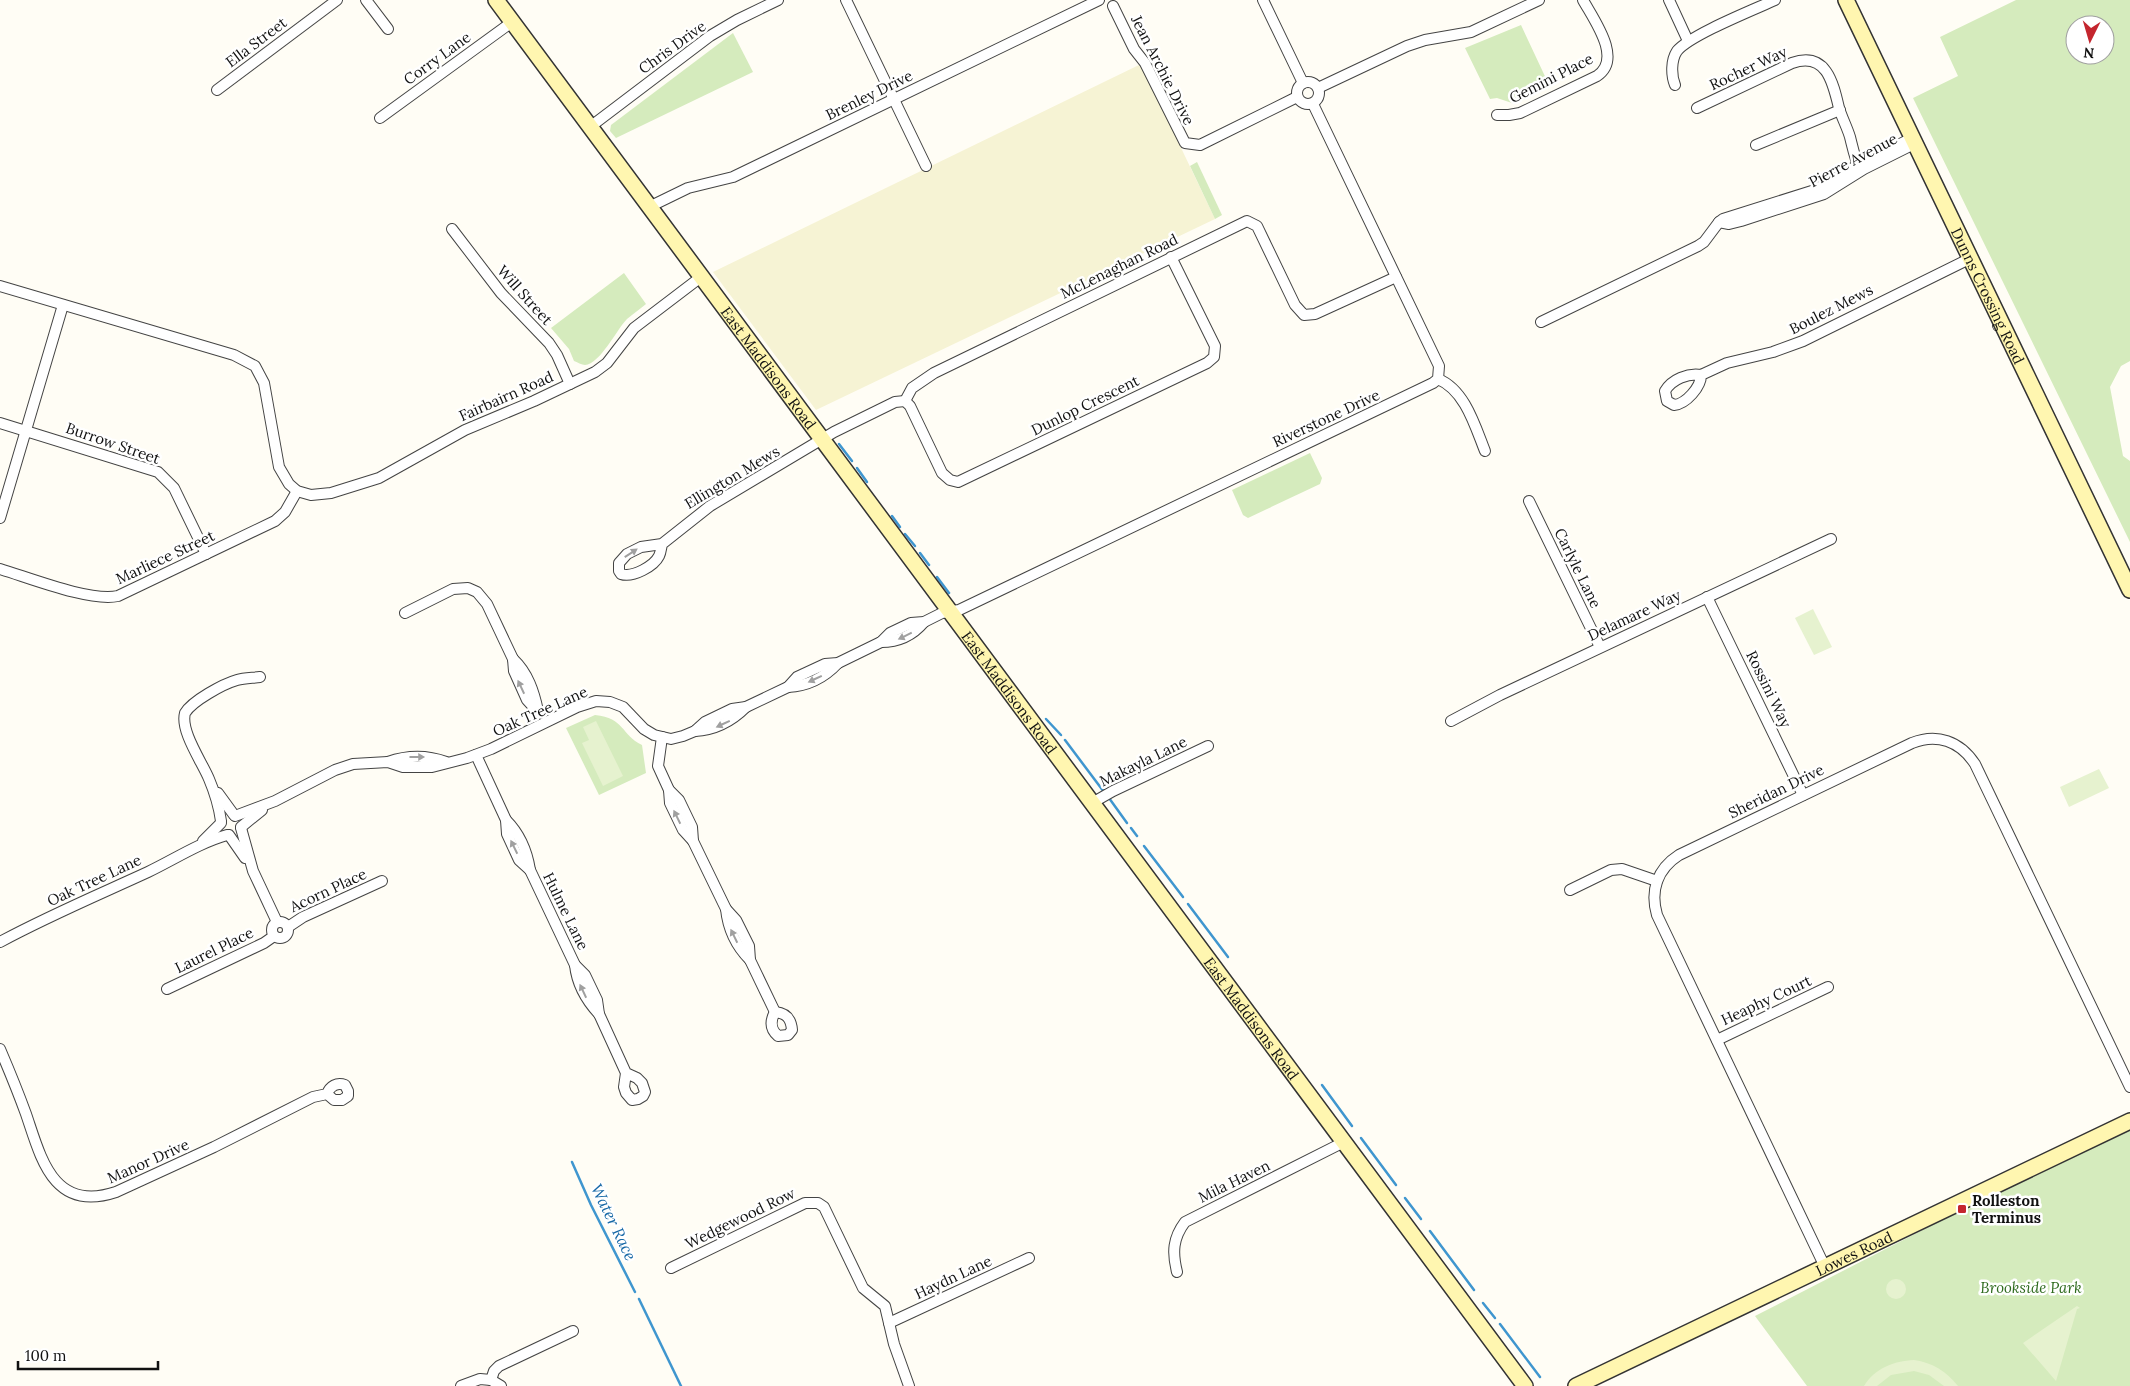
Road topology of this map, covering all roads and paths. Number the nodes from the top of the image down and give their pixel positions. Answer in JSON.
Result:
{"nodes":[{"id":1,"x":337,"y":0,"type":"edge"},
{"id":2,"x":366,"y":0,"type":"edge"},
{"id":3,"x":496,"y":0,"type":"edge"},
{"id":4,"x":778,"y":0,"type":"edge"},
{"id":5,"x":846,"y":0,"type":"edge"},
{"id":6,"x":1098,"y":0,"type":"edge"},
{"id":7,"x":1263,"y":0,"type":"edge"},
{"id":8,"x":1539,"y":0,"type":"edge"},
{"id":9,"x":1583,"y":0,"type":"edge"},
{"id":10,"x":1668,"y":0,"type":"edge"},
{"id":11,"x":1774,"y":0,"type":"edge"},
{"id":12,"x":1846,"y":0,"type":"edge"},
{"id":13,"x":1116,"y":3,"type":"edge"},
{"id":14,"x":512,"y":22,"type":"junction"},
{"id":15,"x":388,"y":29,"type":"dead end"},
{"id":16,"x":1688,"y":41,"type":"junction"},
{"id":17,"x":1303,"y":83,"type":"junction"},
{"id":18,"x":1674,"y":85,"type":"dead end"},
{"id":19,"x":1318,"y":88,"type":"junction"},
{"id":20,"x":216,"y":90,"type":"dead end"},
{"id":21,"x":1297,"y":97,"type":"junction"},
{"id":22,"x":894,"y":100,"type":"junction"},
{"id":23,"x":1313,"y":104,"type":"junction"},
{"id":24,"x":1697,"y":108,"type":"dead end"},
{"id":25,"x":1840,"y":110,"type":"junction"},
{"id":26,"x":1497,"y":115,"type":"dead end"},
{"id":27,"x":380,"y":118,"type":"dead end"},
{"id":28,"x":590,"y":127,"type":"junction"},
{"id":29,"x":1913,"y":141,"type":"junction"},
{"id":30,"x":1756,"y":145,"type":"dead end"},
{"id":31,"x":926,"y":166,"type":"dead end"},
{"id":32,"x":1859,"y":168,"type":"junction"},
{"id":33,"x":649,"y":207,"type":"junction"},
{"id":34,"x":452,"y":229,"type":"dead end"},
{"id":35,"x":1171,"y":257,"type":"junction"},
{"id":36,"x":1969,"y":259,"type":"junction"},
{"id":37,"x":701,"y":277,"type":"junction"},
{"id":38,"x":1396,"y":277,"type":"junction"},
{"id":39,"x":0,"y":286,"type":"edge"},
{"id":40,"x":63,"y":305,"type":"junction"},
{"id":41,"x":1541,"y":322,"type":"dead end"},
{"id":42,"x":1702,"y":375,"type":"dead end"},
{"id":43,"x":1438,"y":379,"type":"junction"},
{"id":44,"x":570,"y":384,"type":"junction"},
{"id":45,"x":905,"y":401,"type":"junction"},
{"id":46,"x":0,"y":423,"type":"edge"},
{"id":47,"x":26,"y":431,"type":"junction"},
{"id":48,"x":822,"y":440,"type":"junction"},
{"id":49,"x":1485,"y":451,"type":"dead end"},
{"id":50,"x":297,"y":491,"type":"junction"},
{"id":51,"x":1529,"y":501,"type":"dead end"},
{"id":52,"x":0,"y":518,"type":"edge"},
{"id":53,"x":1831,"y":539,"type":"dead end"},
{"id":54,"x":662,"y":544,"type":"dead end"},
{"id":55,"x":206,"y":554,"type":"junction"},
{"id":56,"x":0,"y":569,"type":"edge"},
{"id":57,"x":2130,"y":590,"type":"edge"},
{"id":58,"x":1707,"y":597,"type":"junction"},
{"id":59,"x":950,"y":612,"type":"junction"},
{"id":60,"x":405,"y":613,"type":"dead end"},
{"id":61,"x":1600,"y":647,"type":"junction"},
{"id":62,"x":260,"y":677,"type":"dead end"},
{"id":63,"x":1451,"y":721,"type":"dead end"},
{"id":64,"x":544,"y":724,"type":"junction"},
{"id":65,"x":662,"y":738,"type":"junction"},
{"id":66,"x":1208,"y":746,"type":"dead end"},
{"id":67,"x":476,"y":755,"type":"junction"},
{"id":68,"x":209,"y":780,"type":"junction"},
{"id":69,"x":1803,"y":795,"type":"junction"},
{"id":70,"x":275,"y":801,"type":"junction"},
{"id":71,"x":1092,"y":803,"type":"junction"},
{"id":72,"x":235,"y":815,"type":"junction"},
{"id":73,"x":221,"y":822,"type":"junction"},
{"id":74,"x":241,"y":827,"type":"junction"},
{"id":75,"x":228,"y":835,"type":"junction"},
{"id":76,"x":201,"y":844,"type":"junction"},
{"id":77,"x":253,"y":872,"type":"junction"},
{"id":78,"x":1656,"y":880,"type":"junction"},
{"id":79,"x":382,"y":881,"type":"dead end"},
{"id":80,"x":1570,"y":890,"type":"dead end"},
{"id":81,"x":277,"y":922,"type":"junction"},
{"id":82,"x":288,"y":927,"type":"junction"},
{"id":83,"x":274,"y":936,"type":"junction"},
{"id":84,"x":0,"y":942,"type":"edge"},
{"id":85,"x":1828,"y":987,"type":"dead end"},
{"id":86,"x":166,"y":989,"type":"dead end"},
{"id":87,"x":775,"y":1012,"type":"dead end"},
{"id":88,"x":1717,"y":1040,"type":"junction"},
{"id":89,"x":0,"y":1049,"type":"edge"},
{"id":90,"x":626,"y":1072,"type":"dead end"},
{"id":91,"x":2130,"y":1087,"type":"edge"},
{"id":92,"x":327,"y":1094,"type":"dead end"},
{"id":93,"x":2130,"y":1121,"type":"edge"},
{"id":94,"x":1344,"y":1142,"type":"junction"},
{"id":95,"x":1029,"y":1258,"type":"dead end"},
{"id":96,"x":1825,"y":1267,"type":"junction"},
{"id":97,"x":671,"y":1268,"type":"dead end"},
{"id":98,"x":1177,"y":1272,"type":"dead end"},
{"id":99,"x":889,"y":1323,"type":"junction"},
{"id":100,"x":574,"y":1331,"type":"dead end"},
{"id":101,"x":491,"y":1380,"type":"junction"},
{"id":102,"x":461,"y":1386,"type":"edge"},
{"id":103,"x":501,"y":1386,"type":"edge"},
{"id":104,"x":909,"y":1386,"type":"edge"},
{"id":105,"x":1525,"y":1386,"type":"edge"},
{"id":106,"x":1576,"y":1386,"type":"edge"}],
"edges":[{"from":1,"to":20,"type":"street","name":"Ella Street"},
{"from":2,"to":15,"type":"street"},
{"from":3,"to":14,"type":"street","name":"East Maddisons Road"},
{"from":4,"to":28,"type":"street","name":"Chris Drive"},
{"from":5,"to":22,"type":"street"},
{"from":6,"to":13,"type":"street"},
{"from":6,"to":22,"type":"street","name":"Brenley Drive"},
{"from":7,"to":17,"type":"street"},
{"from":8,"to":19,"type":"street"},
{"from":9,"to":26,"type":"street","name":"Gemini Place"},
{"from":10,"to":16,"type":"street"},
{"from":11,"to":16,"type":"street"},
{"from":12,"to":29,"type":"street","name":"Dunns Crossing Road"},
{"from":13,"to":21,"type":"street","name":"Jean Archie Drive"},
{"from":14,"to":27,"type":"street","name":"Corry Lane"},
{"from":14,"to":28,"type":"street","name":"East Maddisons Road"},
{"from":16,"to":18,"type":"street"},
{"from":17,"to":19,"type":"street"},
{"from":17,"to":21,"type":"street"},
{"from":19,"to":23,"type":"street"},
{"from":21,"to":23,"type":"street"},
{"from":22,"to":31,"type":"street"},
{"from":22,"to":33,"type":"street","name":"Brenley Drive"},
{"from":23,"to":38,"type":"street"},
{"from":24,"to":25,"type":"street","name":"Rocher Way"},
{"from":25,"to":30,"type":"street"},
{"from":25,"to":32,"type":"street","name":"Rocher Way"},
{"from":28,"to":33,"type":"street","name":"East Maddisons Road"},
{"from":29,"to":32,"type":"street","name":"Pierre Avenue"},
{"from":29,"to":36,"type":"street","name":"Dunns Crossing Road"},
{"from":32,"to":41,"type":"street","name":"Pierre Avenue"},
{"from":33,"to":37,"type":"street","name":"East Maddisons Road"},
{"from":34,"to":44,"type":"street","name":"Will Street"},
{"from":35,"to":38,"type":"street","name":"McLenaghan Road"},
{"from":35,"to":45,"type":"street","name":"McLenaghan Road"},
{"from":35,"to":45,"type":"street","name":"Dunlop Crescent"},
{"from":36,"to":42,"type":"street","name":"Boulez Mews"},
{"from":36,"to":57,"type":"street","name":"Dunns Crossing Road"},
{"from":37,"to":44,"type":"street","name":"Fairbairn Road"},
{"from":37,"to":48,"type":"street","name":"East Maddisons Road"},
{"from":38,"to":43,"type":"street"},
{"from":39,"to":40,"type":"street"},
{"from":40,"to":47,"type":"street"},
{"from":40,"to":50,"type":"street"},
{"from":43,"to":49,"type":"street"},
{"from":43,"to":59,"type":"street","name":"Riverstone Drive"},
{"from":44,"to":50,"type":"street","name":"Fairbairn Road"},
{"from":45,"to":48,"type":"street"},
{"from":46,"to":47,"type":"street","name":"Burrow Street"},
{"from":47,"to":52,"type":"street"},
{"from":47,"to":55,"type":"street","name":"Burrow Street"},
{"from":48,"to":54,"type":"street","name":"Ellington Mews"},
{"from":48,"to":59,"type":"street","name":"East Maddisons Road"},
{"from":50,"to":55,"type":"street","name":"Marliece Street"},
{"from":51,"to":61,"type":"street","name":"Carlyle Lane"},
{"from":53,"to":58,"type":"street","name":"Delamare Way"},
{"from":55,"to":56,"type":"street","name":"Marliece Street"},
{"from":58,"to":61,"type":"street","name":"Delamare Way"},
{"from":58,"to":69,"type":"street","name":"Rossini Way"},
{"from":59,"to":65,"type":"street"},
{"from":59,"to":71,"type":"street","name":"East Maddisons Road"},
{"from":60,"to":64,"type":"street"},
{"from":61,"to":63,"type":"street","name":"Delamare Way"},
{"from":62,"to":68,"type":"street"},
{"from":64,"to":65,"type":"street","name":"Oak Tree Lane"},
{"from":64,"to":67,"type":"street","name":"Oak Tree Lane"},
{"from":65,"to":87,"type":"street"},
{"from":66,"to":71,"type":"street","name":"Makayla Lane"},
{"from":67,"to":70,"type":"street","name":"Oak Tree Lane"},
{"from":67,"to":90,"type":"street","name":"Hulme Lane"},
{"from":68,"to":72,"type":"street"},
{"from":68,"to":73,"type":"street"},
{"from":69,"to":78,"type":"street","name":"Sheridan Drive"},
{"from":69,"to":91,"type":"street","name":"Sheridan Drive"},
{"from":70,"to":72,"type":"street","name":"Oak Tree Lane"},
{"from":70,"to":74,"type":"street","name":"Oak Tree Lane"},
{"from":71,"to":94,"type":"street","name":"East Maddisons Road"},
{"from":72,"to":73,"type":"street"},
{"from":72,"to":74,"type":"street"},
{"from":73,"to":75,"type":"street"},
{"from":73,"to":76,"type":"street","name":"Oak Tree Lane"},
{"from":74,"to":75,"type":"street"},
{"from":74,"to":77,"type":"street"},
{"from":75,"to":76,"type":"street","name":"Oak Tree Lane"},
{"from":75,"to":77,"type":"street"},
{"from":76,"to":84,"type":"street","name":"Oak Tree Lane"},
{"from":77,"to":81,"type":"street"},
{"from":78,"to":80,"type":"street"},
{"from":78,"to":88,"type":"street"},
{"from":79,"to":82,"type":"street","name":"Acorn Place"},
{"from":81,"to":82,"type":"street"},
{"from":81,"to":83,"type":"street"},
{"from":82,"to":83,"type":"street"},
{"from":83,"to":86,"type":"street","name":"Laurel Place"},
{"from":85,"to":88,"type":"street","name":"Heaphy Court"},
{"from":88,"to":96,"type":"street"},
{"from":89,"to":92,"type":"street","name":"Manor Drive"},
{"from":93,"to":96,"type":"street","name":"Lowes Road"},
{"from":94,"to":98,"type":"street","name":"Mila Haven"},
{"from":94,"to":105,"type":"street","name":"East Maddisons Road"},
{"from":95,"to":99,"type":"street","name":"Haydn Lane"},
{"from":96,"to":106,"type":"street","name":"Lowes Road"},
{"from":97,"to":99,"type":"street","name":"Wedgewood Row"},
{"from":99,"to":104,"type":"street"},
{"from":100,"to":101,"type":"street"},
{"from":101,"to":102,"type":"street"},
{"from":101,"to":103,"type":"street"}]}
